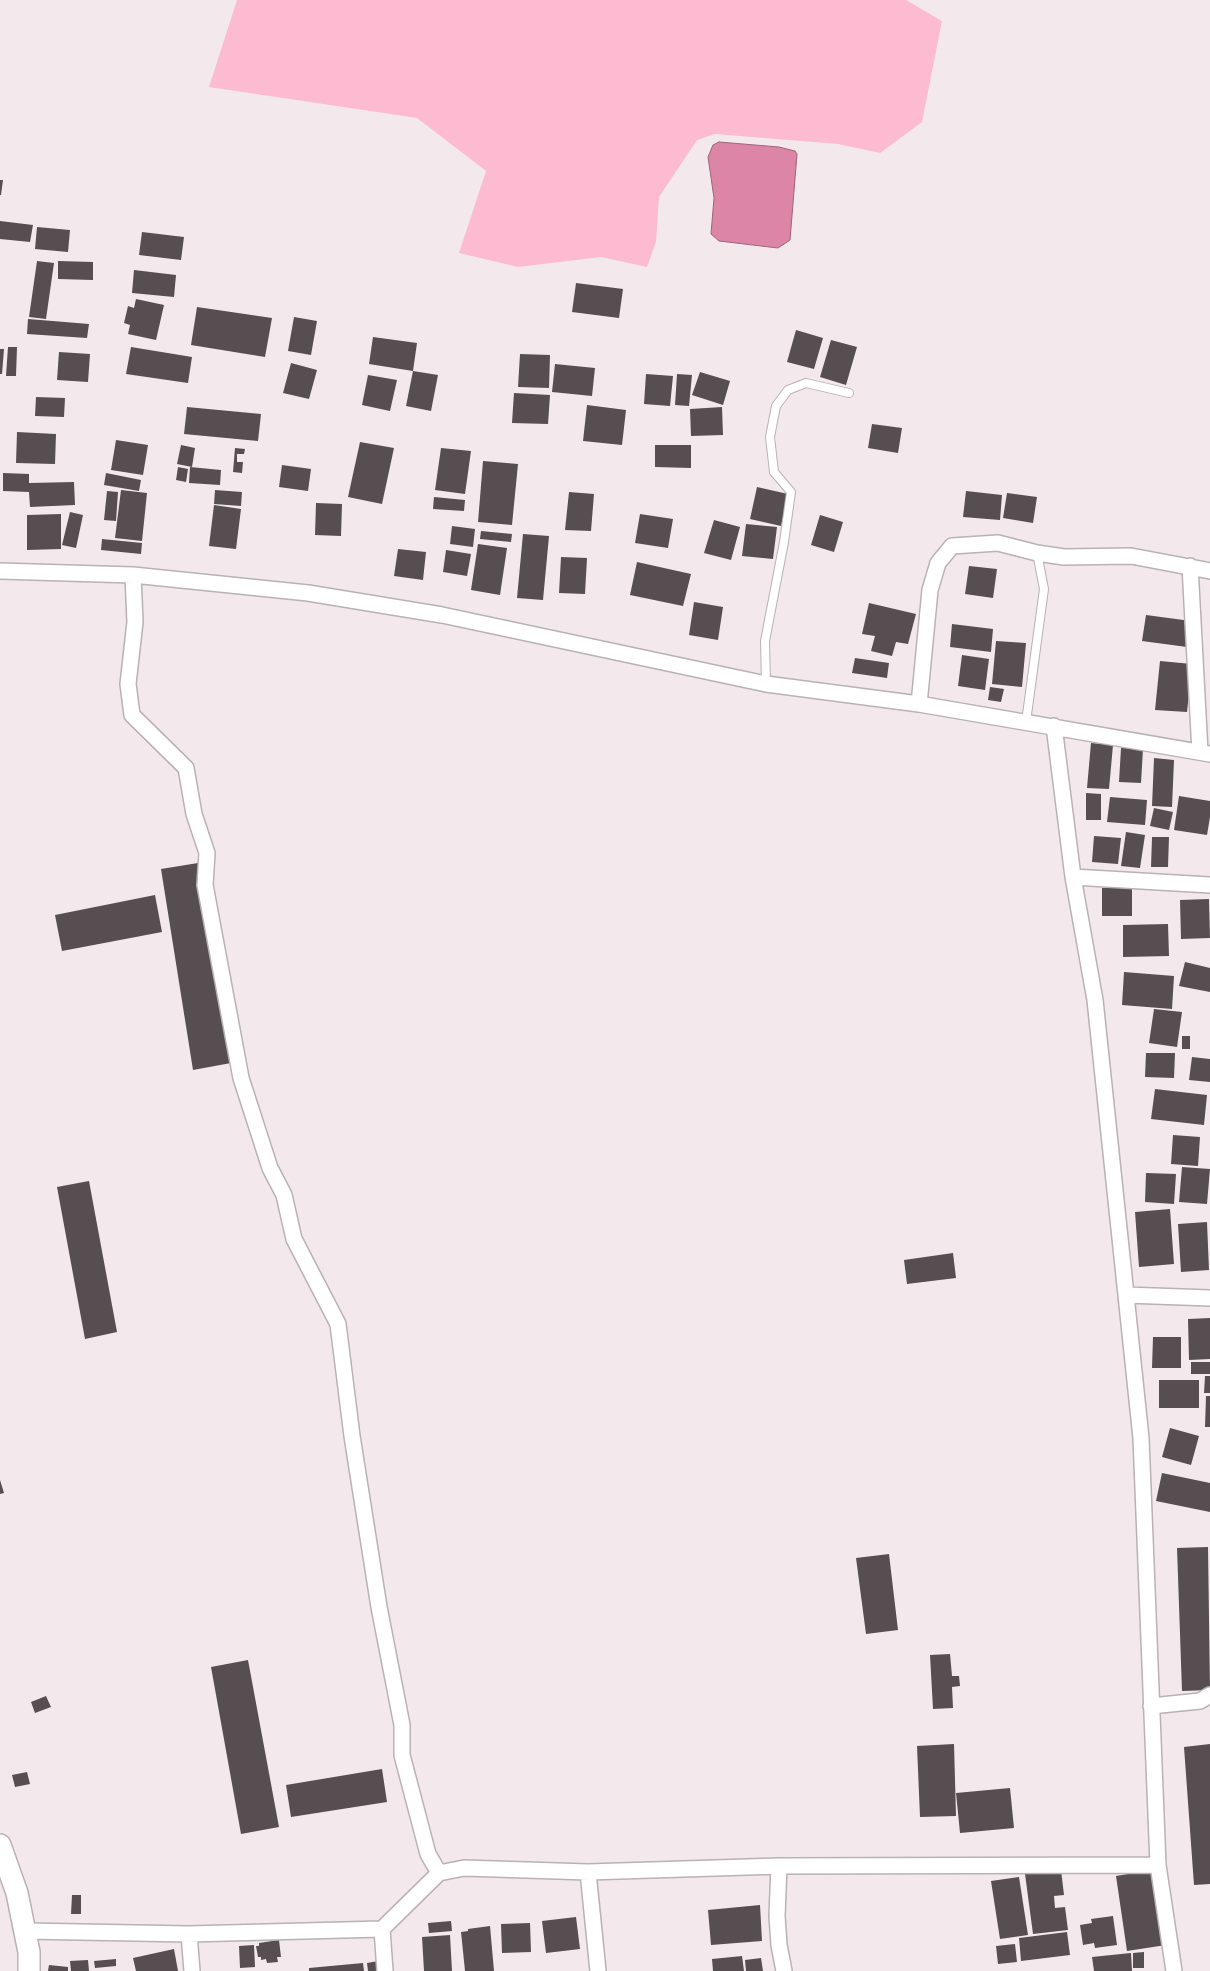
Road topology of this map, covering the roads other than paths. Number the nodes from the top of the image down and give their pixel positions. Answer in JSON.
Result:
{"nodes":[{"id":1,"x":849,"y":394,"type":"dead end"},
{"id":2,"x":1037,"y":554,"type":"junction"},
{"id":3,"x":1190,"y":566,"type":"junction"},
{"id":4,"x":0,"y":571,"type":"edge"},
{"id":5,"x":1210,"y":571,"type":"edge"},
{"id":6,"x":133,"y":576,"type":"junction"},
{"id":7,"x":766,"y":684,"type":"junction"},
{"id":8,"x":919,"y":704,"type":"junction"},
{"id":9,"x":1026,"y":722,"type":"junction"},
{"id":10,"x":1054,"y":726,"type":"junction"},
{"id":11,"x":1205,"y":753,"type":"edge"},
{"id":12,"x":1073,"y":878,"type":"junction"},
{"id":13,"x":1210,"y":885,"type":"edge"},
{"id":14,"x":1126,"y":1295,"type":"junction"},
{"id":15,"x":1210,"y":1298,"type":"edge"},
{"id":16,"x":1210,"y":1695,"type":"edge"},
{"id":17,"x":1151,"y":1706,"type":"junction"},
{"id":18,"x":0,"y":1845,"type":"edge"},
{"id":19,"x":1158,"y":1865,"type":"junction"},
{"id":20,"x":778,"y":1866,"type":"junction"},
{"id":21,"x":588,"y":1872,"type":"junction"},
{"id":22,"x":439,"y":1873,"type":"junction"},
{"id":23,"x":382,"y":1929,"type":"junction"},
{"id":24,"x":25,"y":1931,"type":"junction"},
{"id":25,"x":189,"y":1934,"type":"junction"},
{"id":26,"x":29,"y":1971,"type":"edge"},
{"id":27,"x":192,"y":1971,"type":"edge"},
{"id":28,"x":385,"y":1971,"type":"edge"},
{"id":29,"x":598,"y":1971,"type":"edge"},
{"id":30,"x":784,"y":1971,"type":"edge"},
{"id":31,"x":1174,"y":1971,"type":"edge"}],
"edges":[{"from":1,"to":7,"type":"lane"},
{"from":2,"to":3,"type":"street"},
{"from":2,"to":8,"type":"street"},
{"from":2,"to":9,"type":"lane"},
{"from":3,"to":5,"type":"street"},
{"from":3,"to":11,"type":"street"},
{"from":4,"to":6,"type":"street"},
{"from":6,"to":7,"type":"street"},
{"from":6,"to":22,"type":"street"},
{"from":7,"to":8,"type":"street"},
{"from":8,"to":9,"type":"street"},
{"from":9,"to":10,"type":"street"},
{"from":10,"to":11,"type":"street"},
{"from":10,"to":12,"type":"street"},
{"from":12,"to":13,"type":"street"},
{"from":12,"to":14,"type":"street"},
{"from":14,"to":15,"type":"street"},
{"from":14,"to":17,"type":"street"},
{"from":16,"to":17,"type":"street"},
{"from":17,"to":19,"type":"street"},
{"from":18,"to":24,"type":"main road"},
{"from":19,"to":20,"type":"street"},
{"from":19,"to":31,"type":"street"},
{"from":20,"to":21,"type":"street"},
{"from":20,"to":30,"type":"street"},
{"from":21,"to":22,"type":"street"},
{"from":21,"to":29,"type":"street"},
{"from":22,"to":23,"type":"street"},
{"from":23,"to":25,"type":"street"},
{"from":23,"to":28,"type":"street"},
{"from":24,"to":25,"type":"street"},
{"from":24,"to":26,"type":"main road"},
{"from":25,"to":27,"type":"street"}]}
